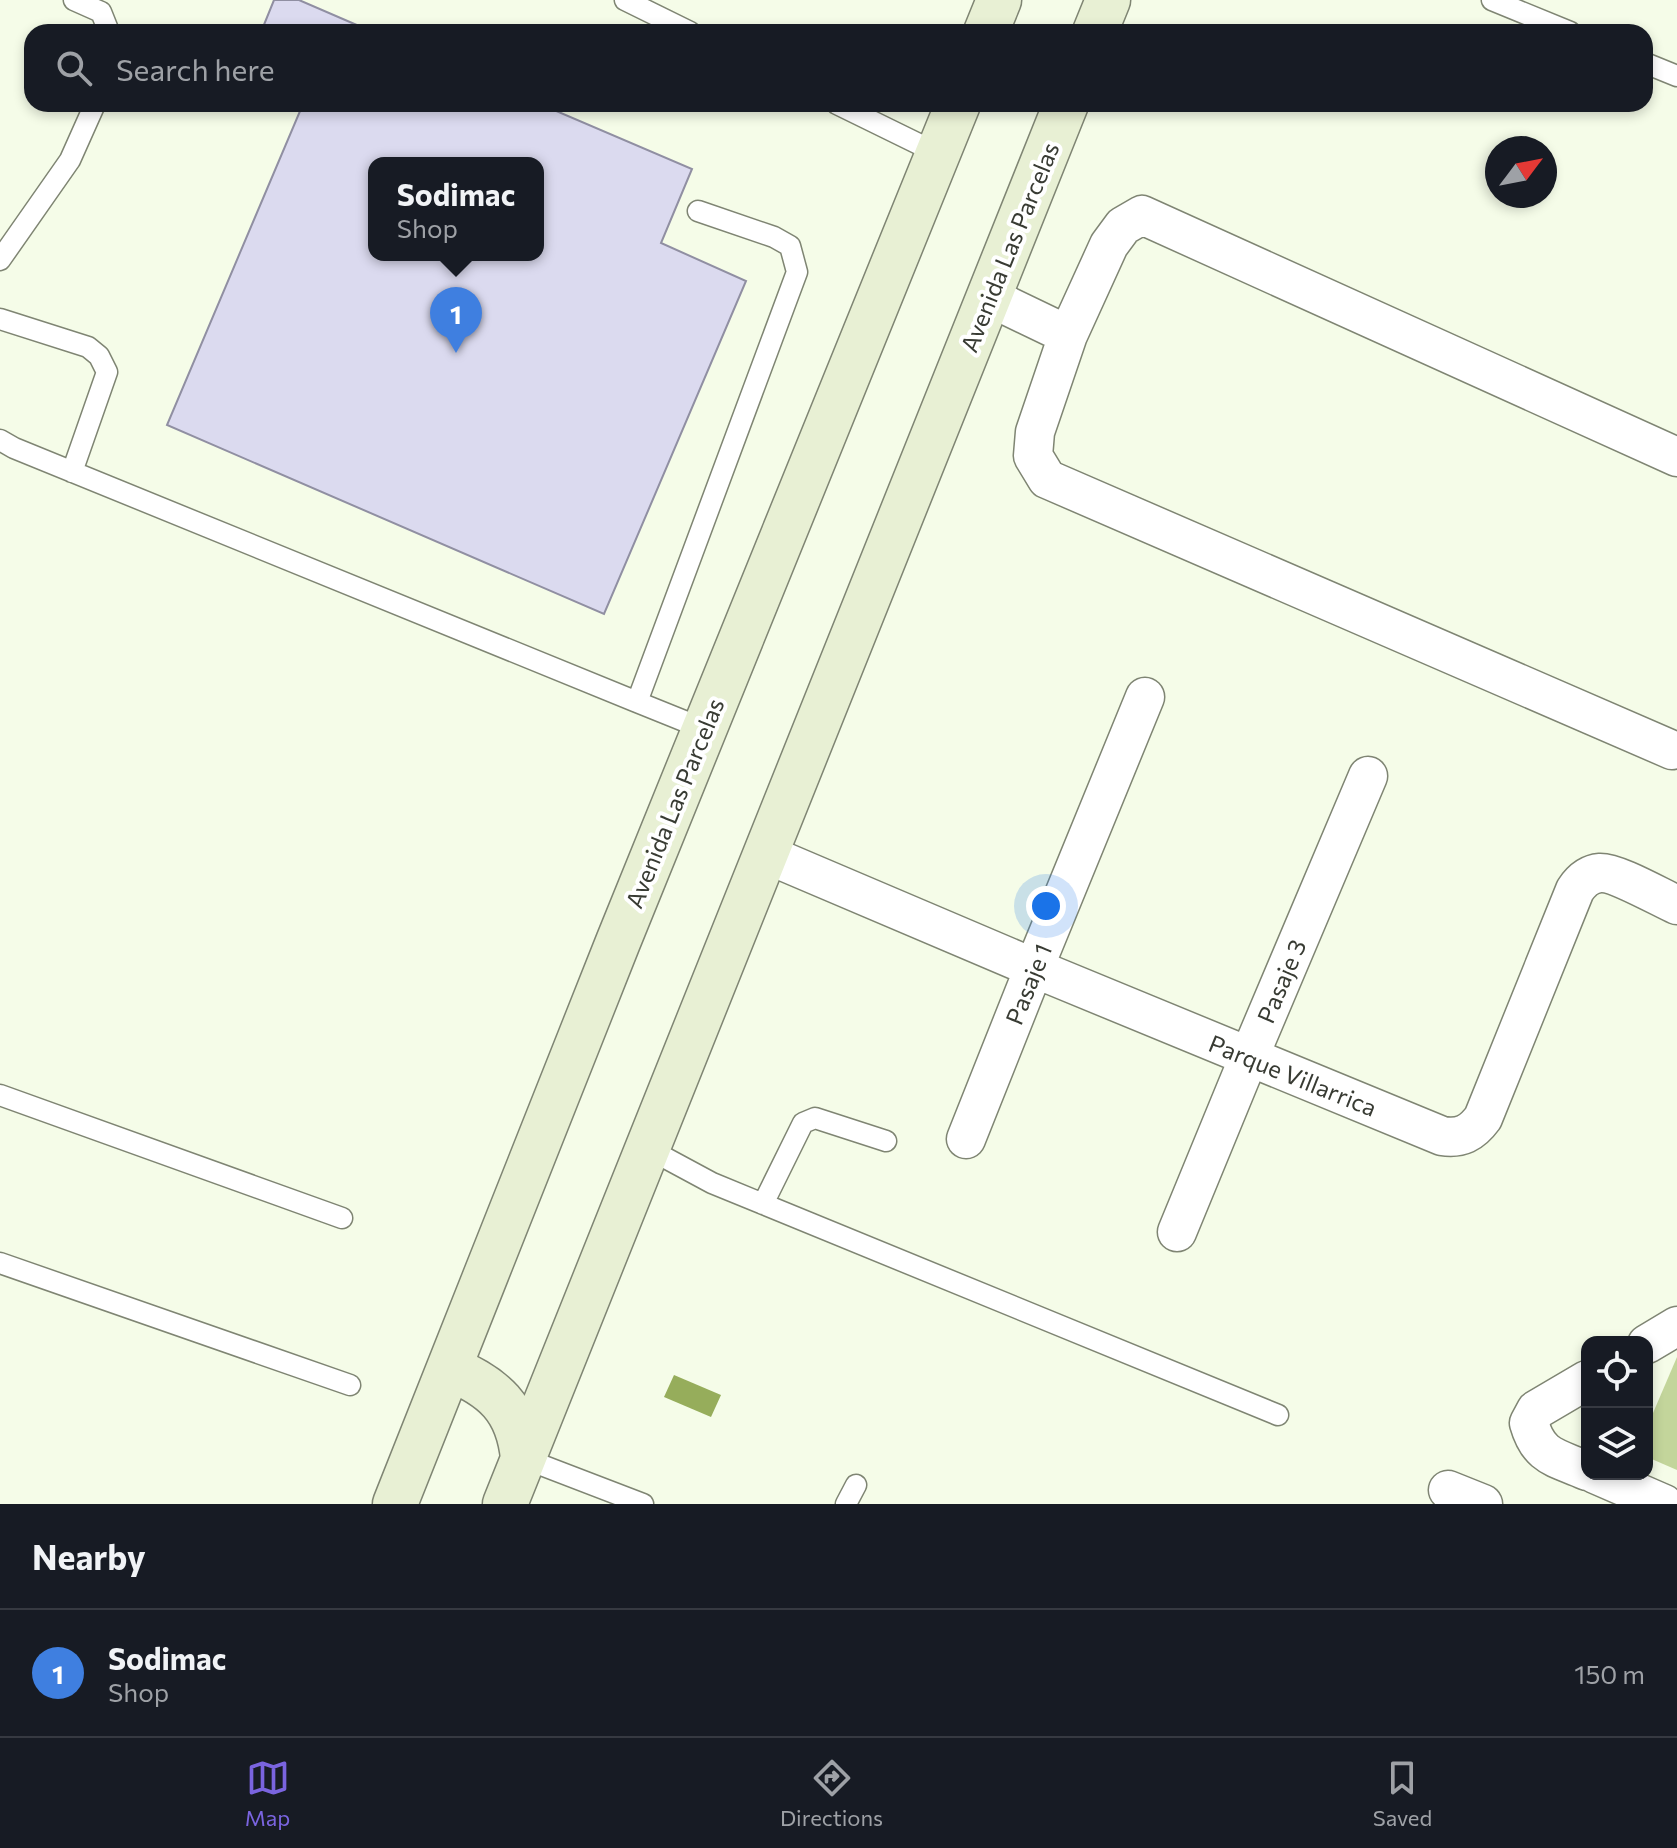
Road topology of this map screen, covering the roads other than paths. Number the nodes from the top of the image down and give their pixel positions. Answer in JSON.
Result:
{"nodes":[{"id":1,"x":74,"y":0,"type":"edge"},
{"id":2,"x":625,"y":0,"type":"edge"},
{"id":3,"x":999,"y":0,"type":"edge"},
{"id":4,"x":1108,"y":0,"type":"edge"},
{"id":5,"x":1492,"y":0,"type":"edge"},
{"id":6,"x":106,"y":24,"type":"edge"},
{"id":7,"x":674,"y":24,"type":"edge"},
{"id":8,"x":989,"y":24,"type":"edge"},
{"id":9,"x":1098,"y":24,"type":"edge"},
{"id":10,"x":1550,"y":24,"type":"edge"},
{"id":11,"x":1653,"y":66,"type":"edge"},
{"id":12,"x":1677,"y":76,"type":"edge"},
{"id":13,"x":91,"y":112,"type":"edge"},
{"id":14,"x":853,"y":112,"type":"edge"},
{"id":15,"x":955,"y":112,"type":"edge"},
{"id":16,"x":1063,"y":112,"type":"edge"},
{"id":17,"x":937,"y":153,"type":"junction"},
{"id":18,"x":698,"y":211,"type":"dead end"},
{"id":19,"x":4,"y":246,"type":"edge"},
{"id":20,"x":989,"y":297,"type":"junction"},
{"id":21,"x":0,"y":319,"type":"edge"},
{"id":22,"x":1068,"y":335,"type":"junction"},
{"id":23,"x":0,"y":440,"type":"edge"},
{"id":24,"x":1677,"y":457,"type":"edge"},
{"id":25,"x":72,"y":472,"type":"junction"},
{"id":26,"x":1145,"y":697,"type":"dead end"},
{"id":27,"x":637,"y":702,"type":"junction"},
{"id":28,"x":704,"y":729,"type":"junction"},
{"id":29,"x":1672,"y":750,"type":"dead end"},
{"id":30,"x":1368,"y":776,"type":"dead end"},
{"id":31,"x":766,"y":854,"type":"junction"},
{"id":32,"x":1677,"y":905,"type":"edge"},
{"id":33,"x":1034,"y":968,"type":"junction"},
{"id":34,"x":1249,"y":1057,"type":"junction"},
{"id":35,"x":0,"y":1095,"type":"edge"},
{"id":36,"x":966,"y":1139,"type":"dead end"},
{"id":37,"x":886,"y":1141,"type":"dead end"},
{"id":38,"x":647,"y":1148,"type":"junction"},
{"id":39,"x":763,"y":1204,"type":"junction"},
{"id":40,"x":342,"y":1218,"type":"dead end"},
{"id":41,"x":1177,"y":1232,"type":"dead end"},
{"id":42,"x":0,"y":1263,"type":"edge"},
{"id":43,"x":1677,"y":1326,"type":"edge"},
{"id":44,"x":1653,"y":1340,"type":"edge"},
{"id":45,"x":449,"y":1368,"type":"junction"},
{"id":46,"x":1581,"y":1384,"type":"edge"},
{"id":47,"x":350,"y":1385,"type":"dead end"},
{"id":48,"x":1278,"y":1415,"type":"dead end"},
{"id":49,"x":523,"y":1458,"type":"junction"},
{"id":50,"x":1581,"y":1468,"type":"edge"},
{"id":51,"x":1609,"y":1480,"type":"edge"},
{"id":52,"x":856,"y":1485,"type":"dead end"},
{"id":53,"x":1448,"y":1490,"type":"dead end"},
{"id":54,"x":395,"y":1504,"type":"edge"},
{"id":55,"x":505,"y":1504,"type":"edge"},
{"id":56,"x":643,"y":1504,"type":"edge"},
{"id":57,"x":846,"y":1504,"type":"edge"},
{"id":58,"x":1483,"y":1504,"type":"edge"},
{"id":59,"x":1664,"y":1504,"type":"edge"}],
"edges":[{"from":1,"to":6,"type":"lane"},
{"from":2,"to":7,"type":"lane"},
{"from":3,"to":8,"type":"main road"},
{"from":4,"to":9,"type":"main road"},
{"from":5,"to":10,"type":"lane"},
{"from":11,"to":12,"type":"lane"},
{"from":13,"to":19,"type":"lane"},
{"from":14,"to":17,"type":"lane"},
{"from":15,"to":17,"type":"main road","name":"Avenida Las Parcelas"},
{"from":16,"to":20,"type":"main road","name":"Avenida Las Parcelas"},
{"from":17,"to":28,"type":"main road","name":"Avenida Las Parcelas"},
{"from":18,"to":27,"type":"lane"},
{"from":20,"to":22,"type":"street"},
{"from":20,"to":31,"type":"main road","name":"Avenida Las Parcelas"},
{"from":21,"to":25,"type":"lane"},
{"from":22,"to":24,"type":"street"},
{"from":22,"to":29,"type":"street"},
{"from":23,"to":25,"type":"lane"},
{"from":25,"to":27,"type":"lane"},
{"from":26,"to":33,"type":"street","name":"Pasaje 1"},
{"from":27,"to":28,"type":"lane"},
{"from":28,"to":45,"type":"main road","name":"Avenida Las Parcelas"},
{"from":30,"to":34,"type":"street","name":"Pasaje 3"},
{"from":31,"to":33,"type":"street","name":"Parque Villarrica"},
{"from":31,"to":38,"type":"main road","name":"Avenida Las Parcelas"},
{"from":32,"to":34,"type":"street","name":"Parque Villarrica"},
{"from":33,"to":34,"type":"street","name":"Parque Villarrica"},
{"from":33,"to":36,"type":"street","name":"Pasaje 1"},
{"from":34,"to":41,"type":"street","name":"Pasaje 3"},
{"from":35,"to":40,"type":"lane"},
{"from":37,"to":39,"type":"lane"},
{"from":38,"to":39,"type":"lane"},
{"from":38,"to":49,"type":"main road","name":"Avenida Las Parcelas"},
{"from":39,"to":48,"type":"lane"},
{"from":42,"to":47,"type":"lane"},
{"from":43,"to":44,"type":"street"},
{"from":45,"to":49,"type":"main road"},
{"from":45,"to":54,"type":"main road","name":"Avenida Las Parcelas"},
{"from":46,"to":50,"type":"street"},
{"from":49,"to":55,"type":"main road","name":"Avenida Las Parcelas"},
{"from":49,"to":56,"type":"lane"},
{"from":51,"to":59,"type":"street"},
{"from":52,"to":57,"type":"lane"},
{"from":53,"to":58,"type":"street"}]}
